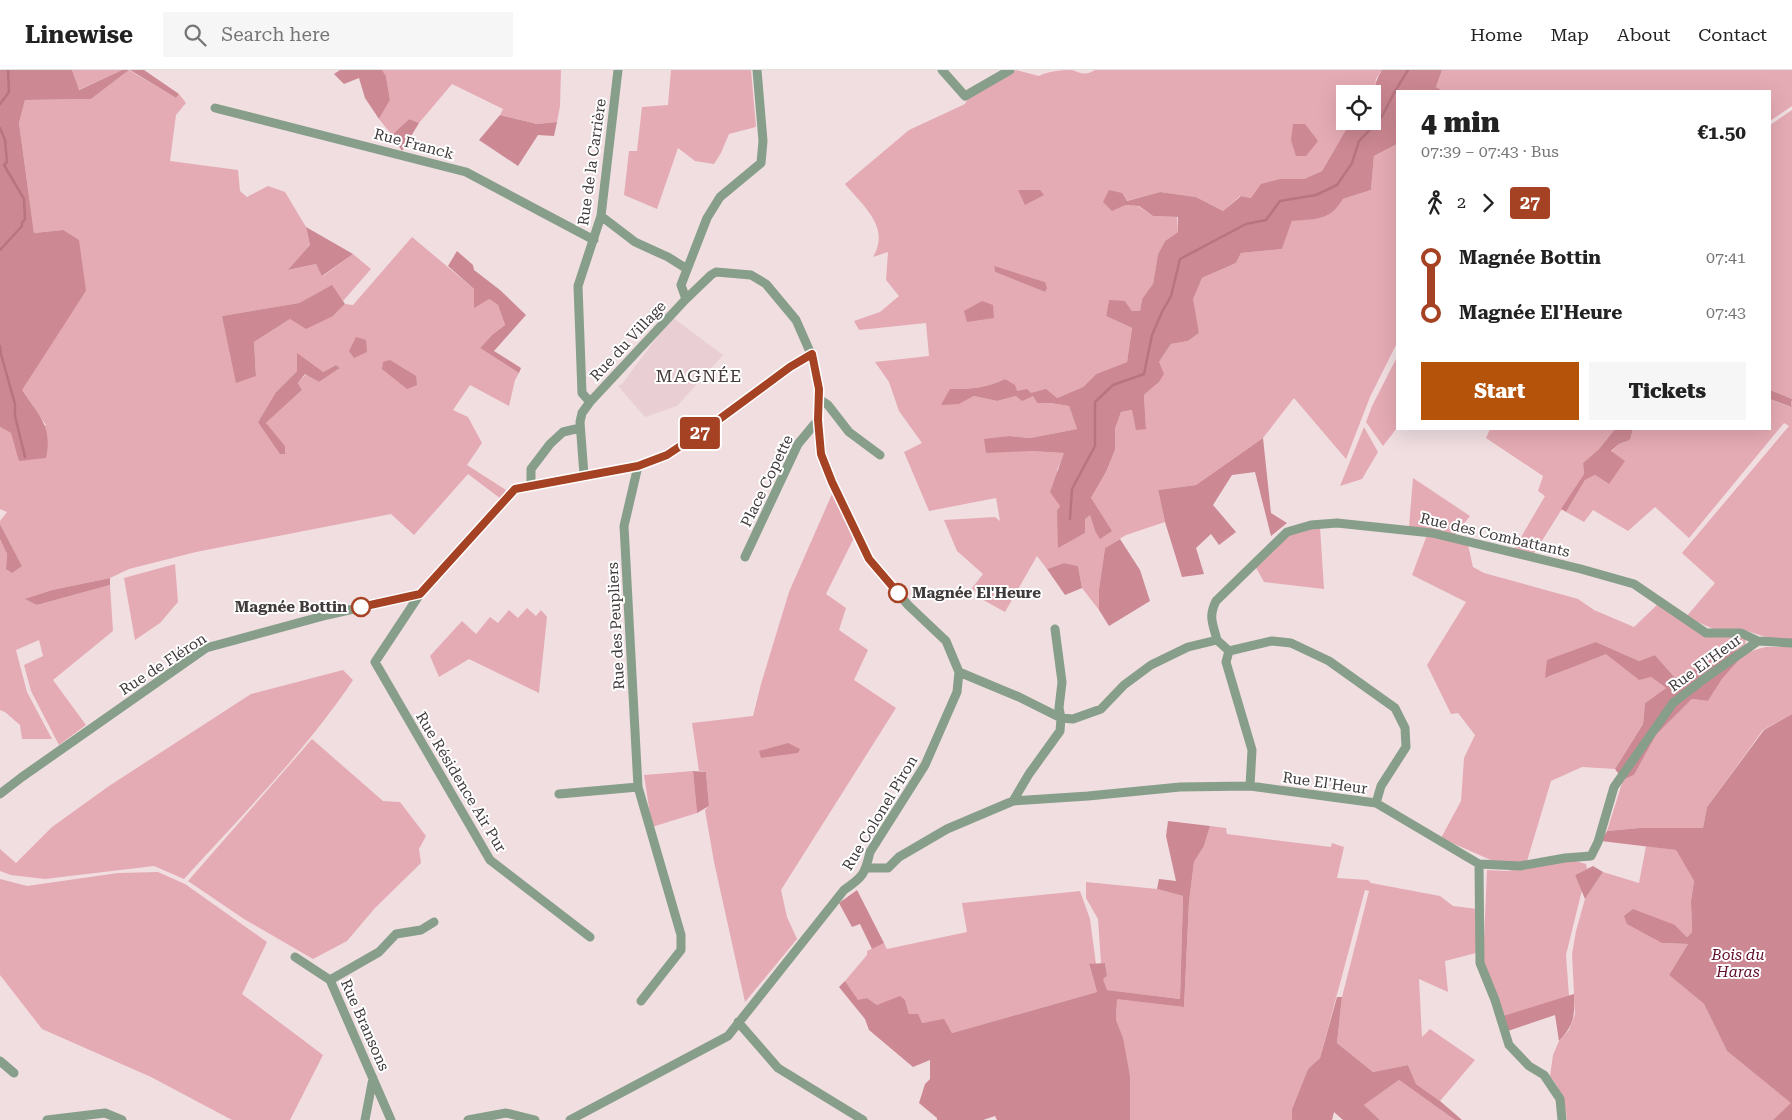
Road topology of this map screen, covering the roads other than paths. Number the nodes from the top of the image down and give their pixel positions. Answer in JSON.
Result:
{"nodes":[{"id":1,"x":618,"y":70,"type":"edge"},
{"id":2,"x":757,"y":70,"type":"edge"},
{"id":3,"x":942,"y":70,"type":"edge"},
{"id":4,"x":1010,"y":70,"type":"edge"},
{"id":5,"x":214,"y":108,"type":"dead end"},
{"id":6,"x":600,"y":216,"type":"junction"},
{"id":7,"x":594,"y":240,"type":"junction"},
{"id":8,"x":687,"y":269,"type":"junction"},
{"id":9,"x":686,"y":299,"type":"junction"},
{"id":10,"x":812,"y":354,"type":"junction"},
{"id":11,"x":819,"y":399,"type":"junction"},
{"id":12,"x":590,"y":402,"type":"junction"},
{"id":13,"x":818,"y":420,"type":"junction"},
{"id":14,"x":580,"y":428,"type":"junction"},
{"id":15,"x":880,"y":455,"type":"dead end"},
{"id":16,"x":638,"y":466,"type":"junction"},
{"id":17,"x":584,"y":475,"type":"junction"},
{"id":18,"x":531,"y":485,"type":"junction"},
{"id":19,"x":746,"y":557,"type":"dead end"},
{"id":20,"x":420,"y":594,"type":"junction"},
{"id":21,"x":1055,"y":629,"type":"dead end"},
{"id":22,"x":1217,"y":640,"type":"junction"},
{"id":23,"x":1758,"y":641,"type":"junction"},
{"id":24,"x":1792,"y":643,"type":"edge"},
{"id":25,"x":1229,"y":651,"type":"junction"},
{"id":26,"x":959,"y":672,"type":"junction"},
{"id":27,"x":1061,"y":718,"type":"junction"},
{"id":28,"x":1250,"y":786,"type":"junction"},
{"id":29,"x":638,"y":787,"type":"junction"},
{"id":30,"x":0,"y":794,"type":"edge"},
{"id":31,"x":559,"y":794,"type":"dead end"},
{"id":32,"x":1013,"y":801,"type":"junction"},
{"id":33,"x":1376,"y":803,"type":"junction"},
{"id":34,"x":1479,"y":864,"type":"junction"},
{"id":35,"x":866,"y":868,"type":"junction"},
{"id":36,"x":434,"y":922,"type":"dead end"},
{"id":37,"x":590,"y":937,"type":"dead end"},
{"id":38,"x":295,"y":957,"type":"dead end"},
{"id":39,"x":330,"y":980,"type":"junction"},
{"id":40,"x":641,"y":1001,"type":"dead end"},
{"id":41,"x":738,"y":1022,"type":"junction"},
{"id":42,"x":0,"y":1061,"type":"edge"},
{"id":43,"x":14,"y":1073,"type":"dead end"},
{"id":44,"x":373,"y":1078,"type":"junction"},
{"id":45,"x":47,"y":1120,"type":"edge"},
{"id":46,"x":122,"y":1120,"type":"edge"},
{"id":47,"x":364,"y":1120,"type":"edge"},
{"id":48,"x":391,"y":1120,"type":"edge"},
{"id":49,"x":468,"y":1120,"type":"edge"},
{"id":50,"x":535,"y":1120,"type":"edge"},
{"id":51,"x":570,"y":1120,"type":"edge"},
{"id":52,"x":863,"y":1120,"type":"edge"},
{"id":53,"x":1562,"y":1120,"type":"edge"}],
"edges":[{"from":1,"to":6,"type":"street","name":"Rue de la Carrière"},
{"from":2,"to":8,"type":"street","name":"Rue du Village"},
{"from":3,"to":4,"type":"street"},
{"from":5,"to":7,"type":"street","name":"Rue Franck"},
{"from":6,"to":7,"type":"street","name":"Rue de la Carrière"},
{"from":6,"to":8,"type":"street"},
{"from":7,"to":12,"type":"street","name":"Rue de la Carrière"},
{"from":8,"to":9,"type":"street","name":"Rue du Village"},
{"from":9,"to":10,"type":"street","name":"Rue du Village"},
{"from":9,"to":12,"type":"street","name":"Rue du Village"},
{"from":10,"to":11,"type":"street"},
{"from":10,"to":16,"type":"street"},
{"from":11,"to":13,"type":"street"},
{"from":11,"to":15,"type":"street"},
{"from":12,"to":14,"type":"street"},
{"from":13,"to":19,"type":"street","name":"Place Copette"},
{"from":13,"to":26,"type":"street"},
{"from":14,"to":17,"type":"street"},
{"from":14,"to":18,"type":"street"},
{"from":16,"to":17,"type":"street"},
{"from":16,"to":29,"type":"street","name":"Rue des Peupliers"},
{"from":17,"to":18,"type":"street"},
{"from":18,"to":20,"type":"street"},
{"from":20,"to":30,"type":"street","name":"Rue de Fléron"},
{"from":20,"to":37,"type":"street","name":"Rue Résidence Air Pur"},
{"from":21,"to":27,"type":"street"},
{"from":22,"to":23,"type":"street","name":"Rue des Combattants"},
{"from":22,"to":25,"type":"street"},
{"from":22,"to":27,"type":"street"},
{"from":23,"to":24,"type":"street","name":"Rue des Combattants"},
{"from":23,"to":34,"type":"street","name":"Rue El'Heur"},
{"from":25,"to":28,"type":"street"},
{"from":25,"to":33,"type":"street"},
{"from":26,"to":27,"type":"street"},
{"from":26,"to":35,"type":"street","name":"Rue Colonel Piron"},
{"from":27,"to":32,"type":"street"},
{"from":28,"to":32,"type":"street","name":"Rue El'Heur"},
{"from":28,"to":33,"type":"street","name":"Rue El'Heur"},
{"from":29,"to":31,"type":"street"},
{"from":29,"to":40,"type":"street","name":"Rue des Peupliers"},
{"from":32,"to":35,"type":"street","name":"Rue El'Heur"},
{"from":33,"to":34,"type":"street","name":"Rue El'Heur"},
{"from":34,"to":53,"type":"street"},
{"from":35,"to":41,"type":"street","name":"Rue Colonel Piron"},
{"from":36,"to":39,"type":"street"},
{"from":38,"to":39,"type":"street","name":"Rue Bransons"},
{"from":39,"to":44,"type":"street","name":"Rue Bransons"},
{"from":41,"to":51,"type":"street","name":"Rue Colonel Piron"},
{"from":41,"to":52,"type":"street"},
{"from":42,"to":43,"type":"street"},
{"from":44,"to":47,"type":"street"},
{"from":44,"to":48,"type":"street","name":"Rue Bransons"},
{"from":45,"to":46,"type":"street"},
{"from":49,"to":50,"type":"street"}]}
